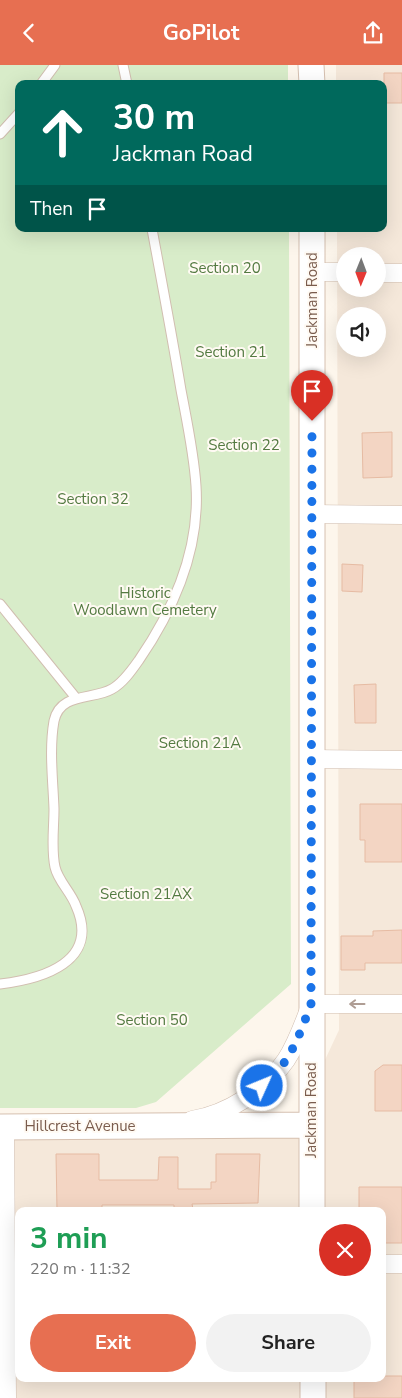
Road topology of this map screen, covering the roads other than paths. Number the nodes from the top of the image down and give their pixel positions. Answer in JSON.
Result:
{"nodes":[{"id":1,"x":55,"y":65,"type":"edge"},
{"id":2,"x":124,"y":65,"type":"edge"},
{"id":3,"x":312,"y":65,"type":"edge"},
{"id":4,"x":44,"y":80,"type":"edge"},
{"id":5,"x":126,"y":80,"type":"edge"},
{"id":6,"x":312,"y":80,"type":"edge"},
{"id":7,"x":15,"y":117,"type":"edge"},
{"id":8,"x":0,"y":134,"type":"edge"},
{"id":9,"x":153,"y":232,"type":"edge"},
{"id":10,"x":312,"y":232,"type":"edge"},
{"id":11,"x":313,"y":272,"type":"junction"},
{"id":12,"x":336,"y":273,"type":"edge"},
{"id":13,"x":386,"y":273,"type":"edge"},
{"id":14,"x":402,"y":273,"type":"edge"},
{"id":15,"x":312,"y":514,"type":"junction"},
{"id":16,"x":402,"y":515,"type":"edge"},
{"id":17,"x":0,"y":604,"type":"edge"},
{"id":18,"x":76,"y":698,"type":"junction"},
{"id":19,"x":312,"y":759,"type":"junction"},
{"id":20,"x":402,"y":760,"type":"edge"},
{"id":21,"x":0,"y":984,"type":"edge"},
{"id":22,"x":311,"y":1004,"type":"junction"},
{"id":23,"x":402,"y":1004,"type":"edge"},
{"id":24,"x":311,"y":1125,"type":"junction"},
{"id":25,"x":160,"y":1126,"type":"junction"},
{"id":26,"x":2,"y":1127,"type":"edge"},
{"id":27,"x":312,"y":1207,"type":"edge"},
{"id":28,"x":386,"y":1264,"type":"edge"},
{"id":29,"x":402,"y":1264,"type":"edge"},
{"id":30,"x":313,"y":1382,"type":"edge"},
{"id":31,"x":7,"y":1398,"type":"edge"},
{"id":32,"x":313,"y":1398,"type":"edge"}],
"edges":[{"from":1,"to":4,"type":"lane"},
{"from":2,"to":5,"type":"lane"},
{"from":3,"to":6,"type":"street"},
{"from":7,"to":8,"type":"lane"},
{"from":9,"to":18,"type":"lane"},
{"from":10,"to":11,"type":"street","name":"Jackman Road"},
{"from":11,"to":12,"type":"street"},
{"from":11,"to":15,"type":"street","name":"Jackman Road"},
{"from":13,"to":14,"type":"street"},
{"from":15,"to":16,"type":"street"},
{"from":15,"to":19,"type":"street","name":"Jackman Road"},
{"from":17,"to":18,"type":"lane"},
{"from":18,"to":21,"type":"lane"},
{"from":19,"to":20,"type":"street"},
{"from":19,"to":22,"type":"street","name":"Jackman Road"},
{"from":23,"to":22,"type":"street","one_way":true},
{"from":22,"to":24,"type":"street","name":"Jackman Road"},
{"from":22,"to":25,"type":"street","name":"Hillcrest Avenue"},
{"from":24,"to":25,"type":"street","name":"Hillcrest Avenue"},
{"from":24,"to":27,"type":"street","name":"Jackman Road"},
{"from":25,"to":26,"type":"street","name":"Hillcrest Avenue"},
{"from":26,"to":31,"type":"street"},
{"from":28,"to":29,"type":"street"},
{"from":30,"to":32,"type":"street"}]}
